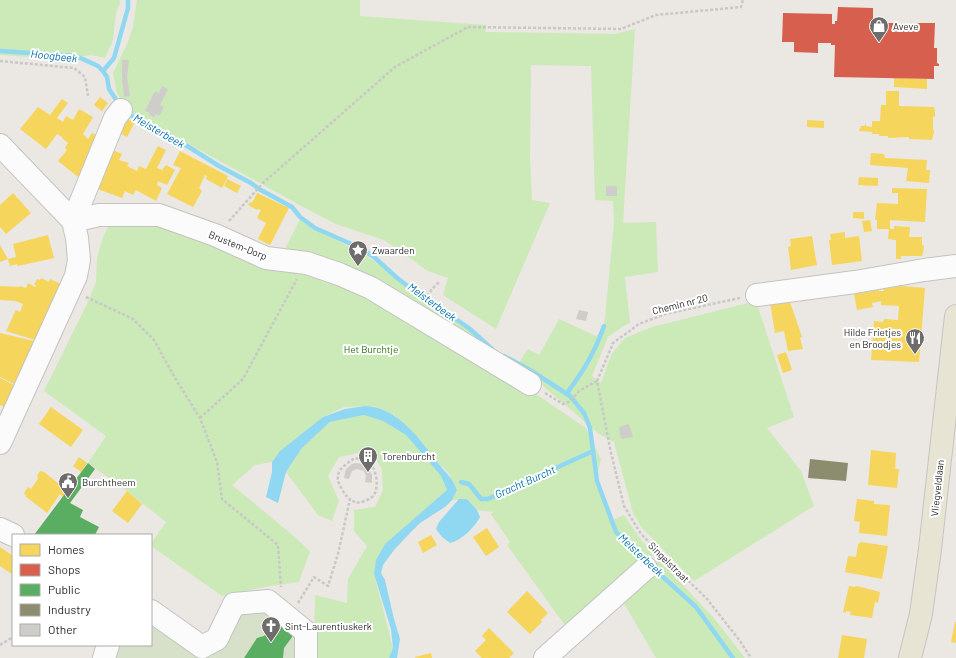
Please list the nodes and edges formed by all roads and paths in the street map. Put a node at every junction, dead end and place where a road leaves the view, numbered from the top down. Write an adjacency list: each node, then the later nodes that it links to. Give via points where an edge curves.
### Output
1 (743, 0): 7 (path, via 740,7 656,15 621,29 468,27 395,67 263,183)
2 (0, 61): 3 (path, via 74,68 85,77)
3 (88, 96)
4 (121, 110): 6 (street, via 115,118)
5 (0, 145): 6 (street)
6 (73, 221): 7 (street, Brustem-Dorp, via 99,215 158,215); 11 (street, via 79,260)
7 (215, 236): 8 (street, Brustem-Dorp, via 266,258)
8 (306, 263): 13 (street, Brustem-Dorp); 17 (path, via 243,379)
9 (956, 266): 12 (street)
10 (439, 282): 13 (path)
11 (71, 289): 17 (path, via 133,319 154,340); 18 (street)
12 (756, 295): 15 (path, Chemin nr 20, via 665,314 639,324 613,343)
13 (421, 308): 16 (street)
14 (955, 326): 33 (main road, Vliegveldlaan, via 930,549)
15 (597, 381): 16 (path, via 579,390 571,401 563,404); 32 (path, Singelstraat, via 624,506 641,534 707,599)
16 (530, 384)
17 (200, 418): 24 (path, via 217,462 222,499 278,545)
18 (0, 443)
19 (350, 499): 19 (path, via 356,503 367,500 374,495 378,479 368,462 355,458 338,473 338,483); 24 (path, via 328,586 314,578)
20 (0, 528): 21 (street)
21 (12, 534)
22 (646, 568): 31 (street, Singelstraat)
23 (152, 612): 28 (street)
24 (286, 615): 28 (street, via 268,601 234,604 217,639); 30 (street, via 306,632)
25 (12, 638): 26 (path)
26 (0, 646)
27 (108, 646): 29 (street)
28 (202, 652)
29 (104, 658)
30 (306, 658)
31 (545, 658)
32 (751, 658)
33 (910, 658)

